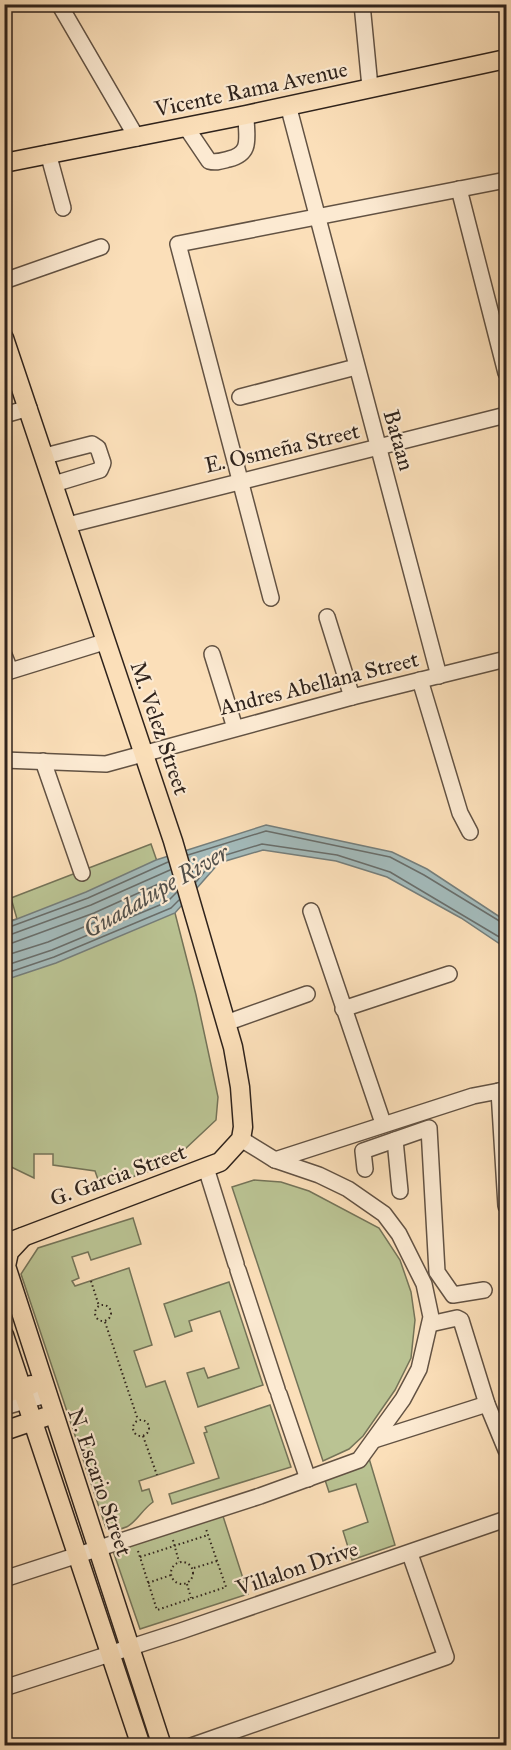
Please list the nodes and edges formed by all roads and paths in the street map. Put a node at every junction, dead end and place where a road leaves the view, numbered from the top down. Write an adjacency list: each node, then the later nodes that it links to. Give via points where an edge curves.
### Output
1 (58, 4): 8 (street)
2 (362, 4): 4 (street)
3 (507, 59): 4 (main road, Vicente Rama Avenue)
4 (370, 87): 5 (main road, Vicente Rama Avenue)
5 (288, 105): 6 (main road, Vicente Rama Avenue); 14 (street, Bataan)
6 (246, 115): 7 (main road, Vicente Rama Avenue); 7 (street, via 245,151 241,156 215,163 209,161)
7 (186, 127): 8 (main road, Vicente Rama Avenue)
8 (137, 138): 9 (main road, Vicente Rama Avenue)
9 (48, 153): 10 (main road, Vicente Rama Avenue); 13 (street)
10 (10, 162)
11 (507, 180): 12 (street)
12 (459, 189): 14 (street); 19 (street)
13 (63, 208)
14 (317, 217): 18 (street, Bataan); 26 (street, via 178,244)
15 (101, 247): 16 (street)
16 (4, 281)
17 (4, 338): 21 (main road, M. Velez Street)
18 (356, 368): 20 (street); 24 (street, Bataan)
19 (507, 373)
20 (240, 397)
21 (29, 408): 22 (street); 25 (main road, M. Velez Street)
22 (4, 415)
23 (507, 415): 24 (street, E. Osmeña Street)
24 (379, 448): 26 (street, E. Osmeña Street); 36 (street, Bataan)
25 (45, 456): 27 (main road, M. Velez Street); 27 (street, via 92,444 98,448 103,464 100,470)
26 (241, 480): 28 (street, E. Osmeña Street); 29 (street)
27 (54, 484): 28 (main road, M. Velez Street)
28 (68, 525): 31 (main road, M. Velez Street)
29 (271, 597)
30 (327, 617): 38 (street)
31 (104, 642): 35 (street); 40 (main road, M. Velez Street)
32 (212, 654): 39 (street)
33 (4, 655): 35 (street)
34 (507, 659): 36 (street, Andres Abellana Street)
35 (7, 671)
36 (439, 676): 37 (street, Andres Abellana Street)
37 (420, 680): 38 (street, Andres Abellana Street); 43 (street, via 460,813)
38 (352, 697): 39 (street, Andres Abellana Street)
39 (235, 728): 40 (street, Andres Abellana Street)
40 (144, 754): 42 (street, Andres Abellana Street, via 106,764); 49 (main road, M. Velez Street)
41 (4, 759): 42 (street, Andres Abellana Street)
42 (43, 762): 44 (street)
43 (470, 832)
44 (82, 873)
45 (311, 911): 48 (street)
46 (449, 974): 48 (street)
47 (307, 994): 49 (street)
48 (343, 1009): 51 (street)
49 (226, 1023): 52 (main road, M. Velez Street, via 240,1087)
50 (503, 1092): 51 (street, via 473,1096); 58 (street)
51 (383, 1123): 54 (street)
52 (241, 1140): 54 (street); 55 (main road, G. Garcia Street, via 230,1153)
53 (395, 1140): 56 (street, via 363,1151); 57 (street); 61 (street, via 429,1128)
54 (275, 1160): 63 (street, via 348,1189 384,1214 411,1255)
55 (206, 1168): 59 (main road, G. Garcia Street); 81 (street)
56 (365, 1169)
57 (400, 1191)
58 (507, 1206)
59 (23, 1237): 60 (main road, G. Garcia Street); 69 (main road, N. Escario Street, via 9,1252 6,1266)
60 (4, 1244)
61 (437, 1272): 63 (street); 64 (street, via 453,1295)
62 (91, 1281): 65 (path)
63 (424, 1284): 67 (street)
64 (484, 1290)
65 (99, 1306): 66 (path, via 95,1316); 66 (path, via 111,1311)
66 (105, 1322): 74 (path)
67 (430, 1324): 71 (street, via 461,1320); 78 (street, via 419,1368 404,1399)
68 (4, 1335): 70 (main road, N. Escario Street)
69 (44, 1388): 70 (main road); 73 (main road, N. Escario Street)
70 (17, 1394): 72 (street); 75 (main road, N. Escario Street)
71 (487, 1404): 78 (street); 79 (street)
72 (4, 1407)
73 (52, 1415): 75 (main road); 88 (main road, N. Escario Street)
74 (138, 1420): 77 (path, via 133,1431); 77 (path, via 149,1425)
75 (34, 1421): 76 (main road); 89 (main road, N. Escario Street)
76 (4, 1431)
77 (143, 1436): 80 (path)
78 (374, 1440): 81 (street, via 359,1460)
79 (507, 1450)
80 (157, 1475)
81 (308, 1479): 82 (street)
82 (201, 1515): 84 (street); 85 (path)
83 (504, 1523): 90 (street, Villalon Drive)
84 (168, 1526): 86 (street); 87 (path)
85 (208, 1535): 87 (path); 92 (path)
86 (133, 1537): 88 (street); 91 (path)
87 (175, 1546): 91 (path); 93 (path)
88 (98, 1548): 89 (street); 100 (main road, N. Escario Street)
89 (77, 1554): 96 (street); 101 (main road, N. Escario Street)
90 (410, 1554): 100 (street, Villalon Drive); 105 (street, via 446,1657)
91 (140, 1557): 97 (path)
92 (217, 1561): 94 (path); 99 (path, via 226,1587)
93 (179, 1562): 94 (path); 95 (path, via 173,1566)
94 (193, 1569): 98 (path, via 192,1578)
95 (171, 1575): 97 (path); 98 (path, via 176,1582)
96 (4, 1579)
97 (148, 1583): 99 (path, via 157,1610)
98 (186, 1583): 99 (path)
99 (191, 1598)
100 (130, 1648): 101 (street, Villalon Drive); 104 (main road, N. Escario Street)
101 (111, 1655): 102 (street, Villalon Drive); 103 (main road, N. Escario Street)
102 (4, 1688)
103 (141, 1746)
104 (162, 1746)
105 (191, 1746)

